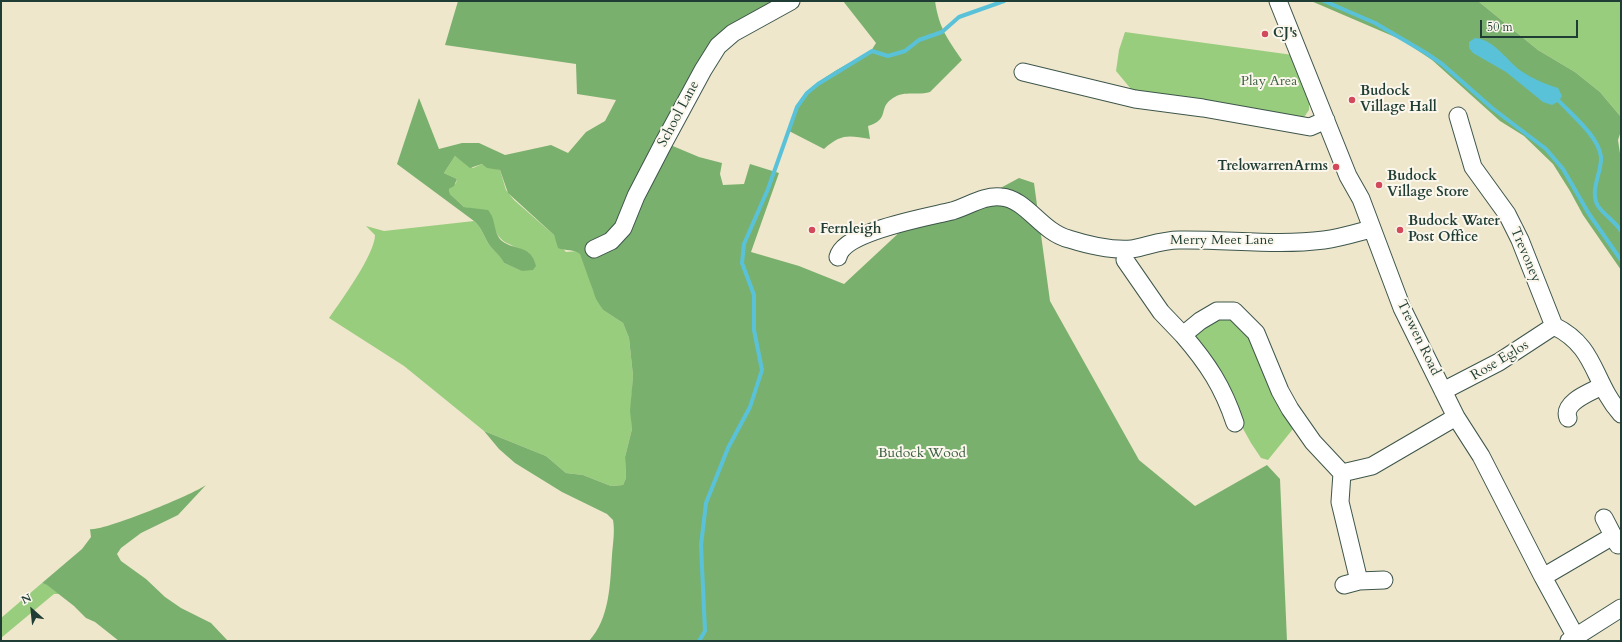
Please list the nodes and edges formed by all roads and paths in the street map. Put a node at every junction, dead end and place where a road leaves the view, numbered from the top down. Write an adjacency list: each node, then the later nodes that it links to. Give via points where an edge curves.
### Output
1 (791, 1): 7 (street, School Lane, via 733,33 718,46 636,196 623,228 611,241)
2 (1278, 1): 5 (street, Trewen Road)
3 (1023, 72): 5 (street, via 1135,99 1310,127)
4 (1458, 116): 10 (street, Trevoney, via 1473,168 1508,214)
5 (1326, 120): 6 (street, Trewen Road, via 1348,176 1361,199)
6 (1371, 229): 8 (street, Merry Meet Lane, via 1337,238 1310,241 1171,240 1133,248 1114,248 1067,239 1051,232 1017,201 995,197 865,234 844,246); 13 (street, Trewen Road, via 1400,302)
7 (594, 249)
8 (838, 257)
9 (1125, 260): 11 (street, via 1161,312)
10 (1554, 326): 12 (street, via 1580,344); 13 (street, Rose Eglos, via 1499,362)
11 (1183, 335): 17 (street, via 1201,356 1225,395); 18 (street, via 1217,311 1234,311 1256,333 1290,409 1313,442)
12 (1602, 386): 14 (street, via 1610,402); 16 (street, via 1572,403 1567,410)
13 (1443, 392): 15 (street, Trewen Road)
14 (1621, 414)
15 (1456, 417): 18 (street, via 1372,466); 20 (street, Trewen Road, via 1481,456)
16 (1568, 418)
17 (1235, 424)
18 (1342, 473): 21 (street, via 1340,502 1352,583)
19 (1604, 518): 20 (street, via 1616,541)
20 (1543, 577): 23 (street, Trewen Road)
21 (1384, 580)
22 (1621, 608): 23 (street)
23 (1574, 640)

